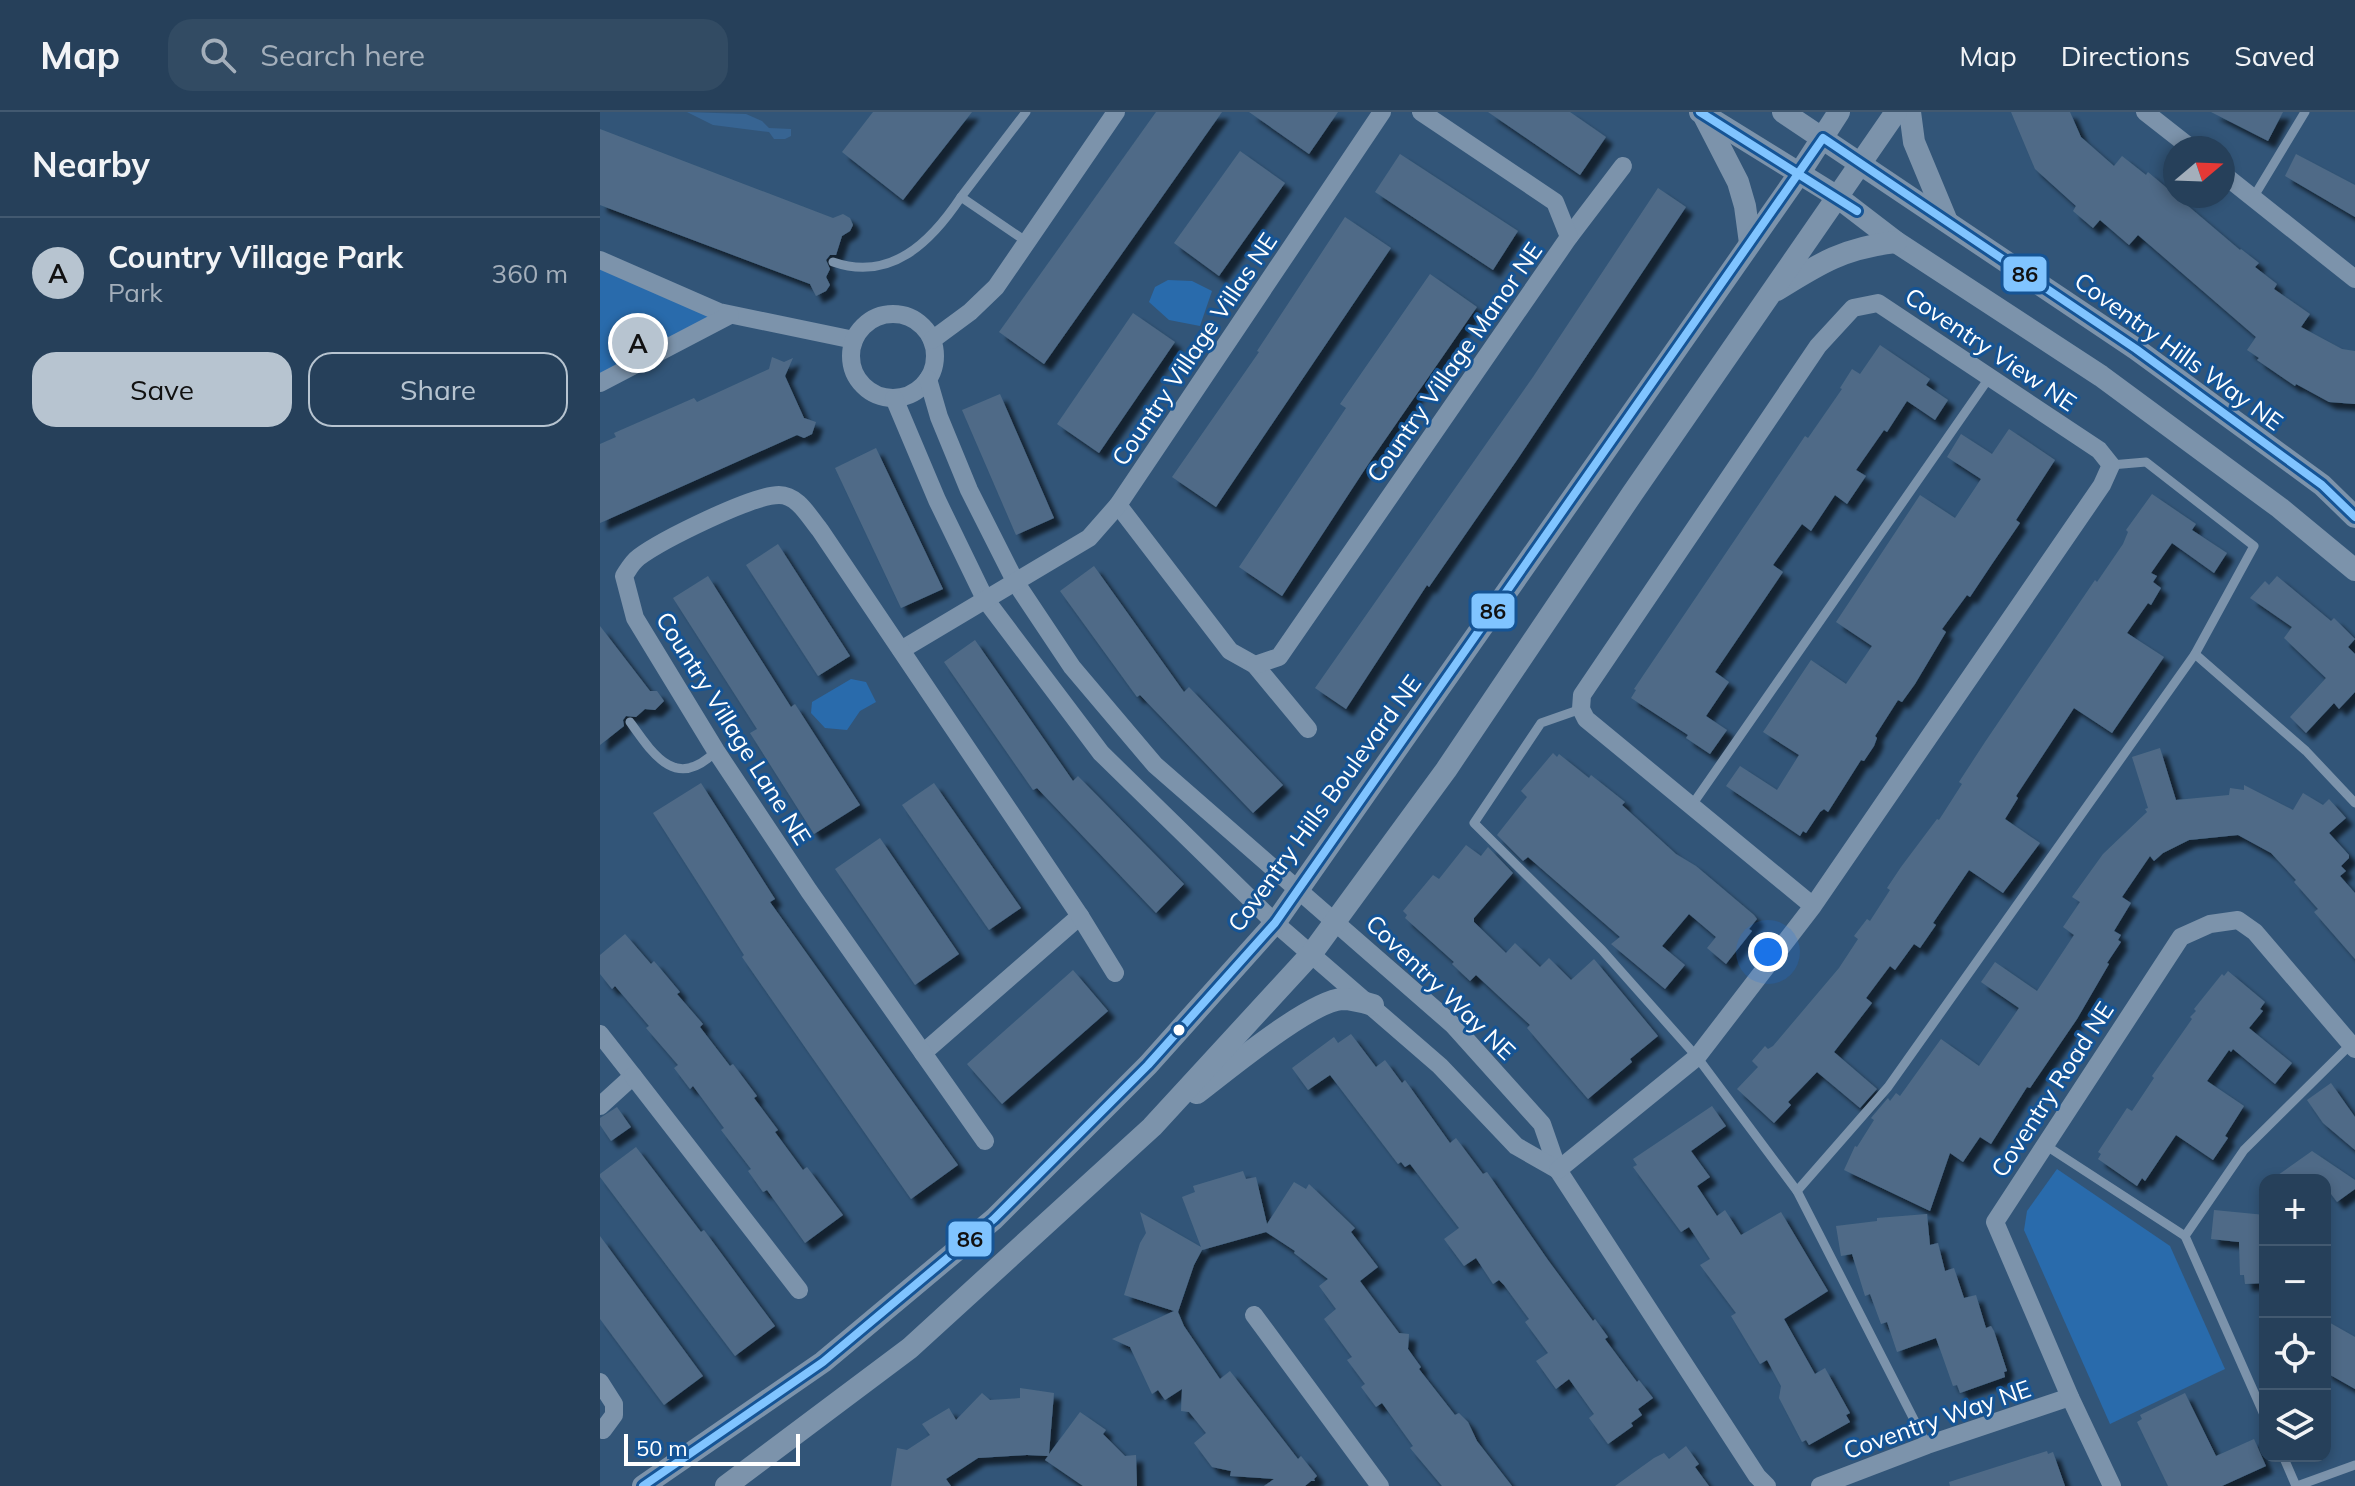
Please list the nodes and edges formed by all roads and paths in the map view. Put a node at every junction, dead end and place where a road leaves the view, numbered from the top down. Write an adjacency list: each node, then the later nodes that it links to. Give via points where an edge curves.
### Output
1 (1026, 112): 19 (lane)
2 (1116, 112): 23 (street)
3 (1382, 112): 38 (street, Country Village Villas NE)
4 (1421, 112): 22 (street, Country Village Manor NE, via 1555,202)
5 (1783, 112): 13 (street, Coventry Hills Way NE)
6 (1839, 112): 13 (street)
7 (1896, 112): 14 (street)
8 (1910, 112): 21 (street, via 1914,142)
9 (2145, 112): 12 (street)
10 (2305, 112): 20 (lane)
11 (1701, 113): 16 (street); 25 (street, via 1738,182)
12 (2176, 136)
13 (1823, 138): 14 (street, Coventry Hills Way NE); 16 (street, Coventry Hills Boulevard NE)
14 (1860, 164): 18 (street); 21 (street, Coventry Hills Way NE)
15 (1623, 166): 22 (street)
16 (1799, 174): 18 (street); 25 (street, Coventry Hills Boulevard NE)
17 (2235, 184): 20 (street)
18 (1836, 196): 24 (street); 29 (street)
19 (961, 197): 23 (lane); 27 (lane, via 942,227 905,257 852,269)
20 (2253, 198): 28 (street)
21 (1946, 220): 39 (street, Coventry Hills Way NE, via 2136,349 2322,485)
22 (1569, 237): 45 (street, Country Village Manor NE, via 1279,657)
23 (1027, 242): 32 (street, via 996,287)
24 (1896, 242): 29 (street, via 1851,249); 40 (street, via 2101,376)
25 (1750, 243): 52 (street, Coventry Hills Boulevard NE)
26 (600, 260): 30 (street)
27 (833, 262)
28 (2355, 279)
29 (1768, 296): 55 (street, via 1446,770)
30 (730, 315): 31 (street); 35 (street)
31 (854, 340): 32 (street, via 872,319 900,314 925,328); 36 (street, via 851,354 859,380 880,396)
32 (932, 340): 34 (street, via 934,367)
33 (1989, 378): 37 (street, Coventry View NE, via 2099,450); 46 (street, Coventry View NE, via 1878,303 1853,308 1818,346 1582,695); 51 (lane)
34 (928, 379): 36 (street, via 919,389); 41 (street, Coventry Way NE, via 969,490)
35 (600, 383)
36 (894, 398): 42 (street, Coventry Way NE)
37 (2111, 465): 44 (lane, via 2146,462 2254,546); 53 (street)
38 (1118, 505): 41 (street, Country Village Villas NE, via 1089,538); 45 (street, via 1230,651)
39 (2355, 517)
40 (2355, 570)
41 (1016, 583): 42 (street, Country Village Villas NE); 52 (street, Coventry Way NE, via 1072,667 1155,765)
42 (985, 599): 43 (street); 56 (street, Coventry Way NE, via 1101,753)
43 (901, 650): 49 (street, Country Village Lane NE, via 794,499 780,495 754,501 671,538 635,559 624,576 635,618); 54 (street, Country Village Lane NE)
44 (2195, 654): 50 (lane, via 2306,751); 70 (lane, via 1888,1087)
45 (1255, 665): 48 (street)
46 (1581, 709): 51 (street, via 1586,719); 63 (lane, via 1541,723 1474,823 1602,950)
47 (630, 722): 49 (lane, via 650,750 683,771)
48 (1308, 729)
49 (716, 751): 62 (street, Country Village Lane NE)
50 (2355, 803)
51 (1692, 805): 53 (street)
52 (1300, 889): 55 (street, Coventry Way NE); 56 (street, Coventry Hills Boulevard NE)
53 (1813, 906): 63 (street)
54 (1080, 916): 58 (street, Country Village Lane NE); 62 (street)
55 (1336, 920): 57 (street); 69 (street, Coventry Way NE, via 1453,1025 1542,1124)
56 (1275, 923): 57 (street, Coventry Way NE); 81 (street, Coventry Hills Boulevard NE, via 1148,1065 994,1219 823,1362)
57 (1312, 953): 59 (street, Coventry Way NE); 66 (street)
58 (1115, 973)
59 (1373, 1005): 66 (street, via 1340,999 1317,1009); 69 (street, Coventry Way NE, via 1516,1146)
60 (600, 1034): 64 (street)
61 (2353, 1046): 68 (street, Coventry Road NE, via 2255,932 2238,920 2210,924 2181,937); 71 (lane, via 2244,1150)
62 (923, 1053): 67 (street, Country Village Lane NE)
63 (1697, 1057): 69 (street); 70 (lane)
64 (633, 1076): 65 (street); 72 (street)
65 (600, 1106)
66 (1152, 1127): 82 (street, via 910,1348)
67 (985, 1141)
68 (2045, 1145): 71 (lane); 75 (street, Coventry Road NE, via 1995,1222)
69 (1558, 1170): 84 (street, Coventry Way NE)
70 (1797, 1191): 78 (lane)
71 (2185, 1236): 76 (lane)
72 (799, 1290)
73 (1254, 1315): 83 (street)
74 (600, 1382): 77 (street, via 614,1404 614,1415)
75 (2070, 1397): 78 (street, Coventry Way NE); 86 (street, Coventry Road NE)
76 (2259, 1403)
77 (603, 1430)
78 (1927, 1445): 85 (street, Coventry Way NE)
79 (2286, 1462): 87 (lane)
80 (2355, 1465): 87 (lane)
81 (643, 1486)
82 (726, 1486)
83 (1380, 1486)
84 (1767, 1486)
85 (1820, 1486)
86 (2112, 1486)
87 (2297, 1486)

